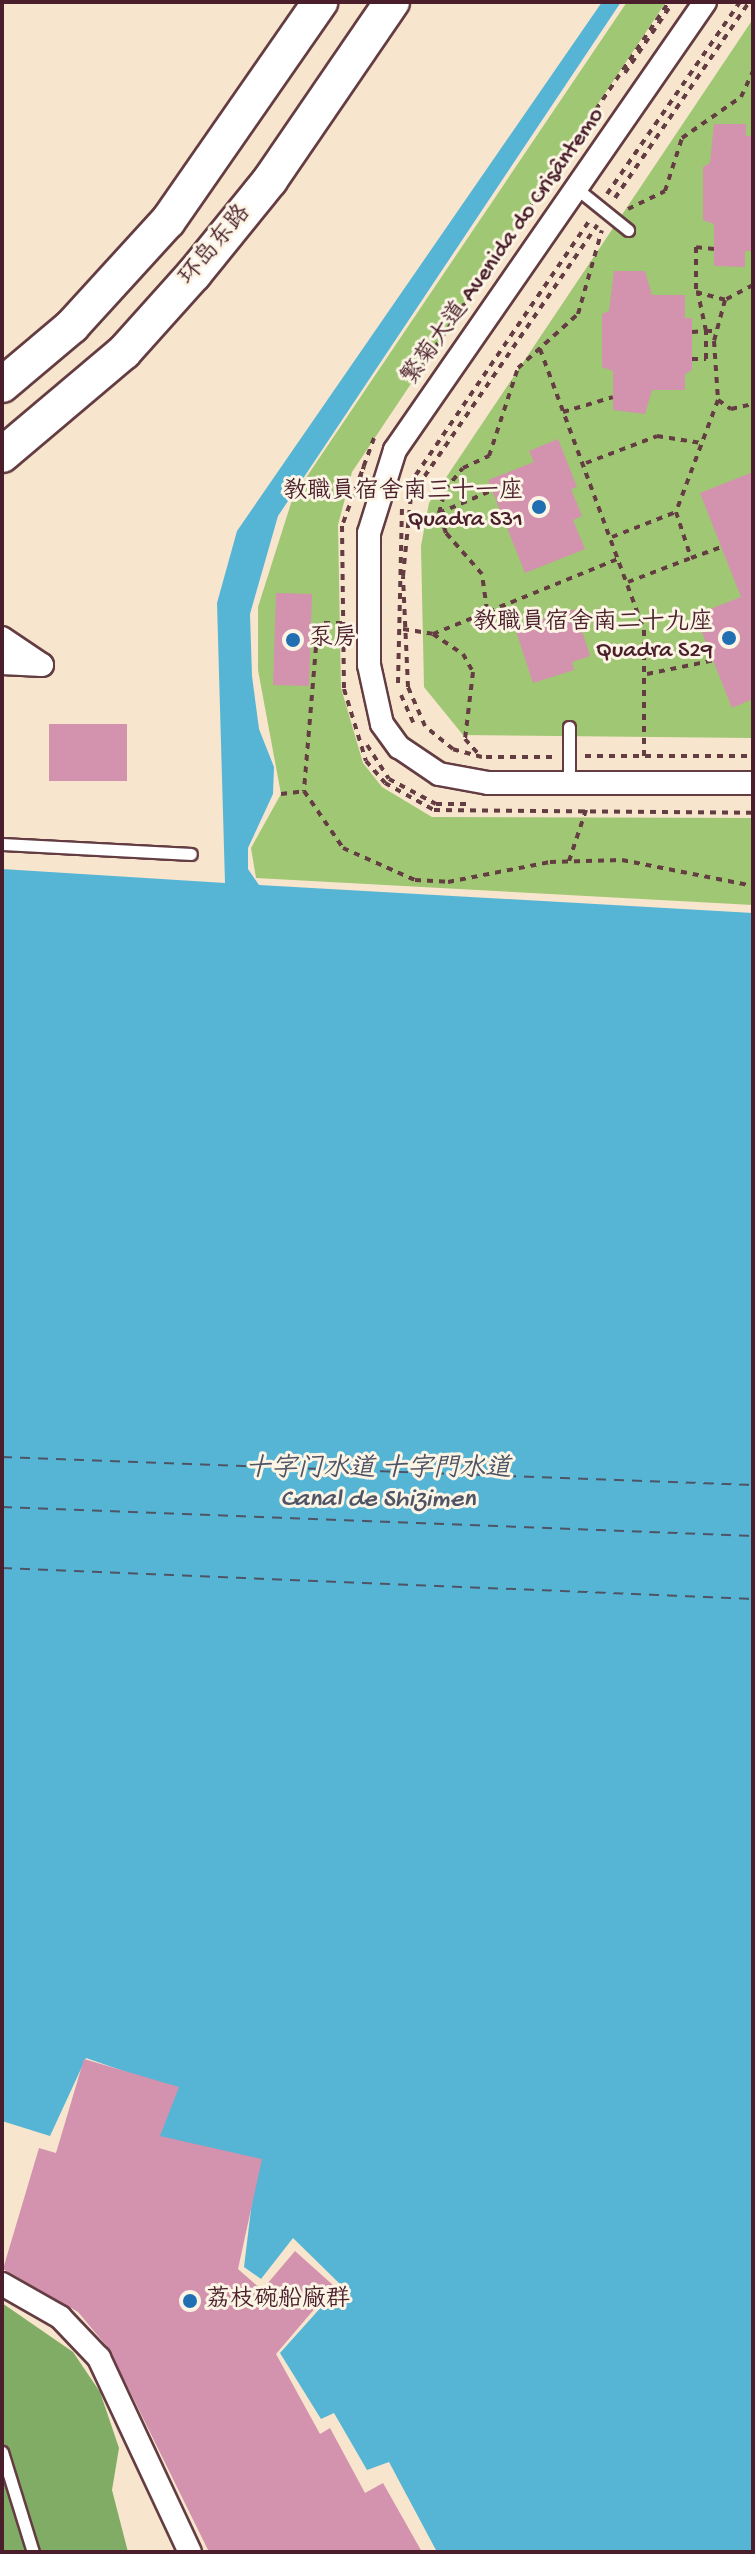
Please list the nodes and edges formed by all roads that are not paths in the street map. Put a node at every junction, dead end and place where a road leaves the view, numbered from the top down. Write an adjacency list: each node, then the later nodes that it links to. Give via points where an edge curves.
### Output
1 (320, 2): 6 (main road, via 168,221 72,326)
2 (392, 2): 7 (main road, 环岛东路, via 270,180 194,274 124,352)
3 (705, 2): 4 (street, 繁菊大道 Avenida do Crisântemo)
4 (576, 188): 5 (lane); 11 (street, 繁菊大道 Avenida do Crisântemo, via 403,437 382,478 352,623 382,724 417,762 462,781)
5 (628, 230)
6 (2, 385)
7 (2, 455)
8 (2, 638): 9 (street, via 42,665)
9 (2, 663)
10 (569, 727): 11 (lane)
11 (576, 779): 12 (street, 繁菊大道 Avenida do Crisântemo)
12 (753, 783)
13 (2, 844): 14 (lane)
14 (191, 854)
15 (2, 2284): 18 (street, via 60,2317 99,2358)
16 (2, 2452): 17 (lane)
17 (33, 2552)
18 (190, 2552)

